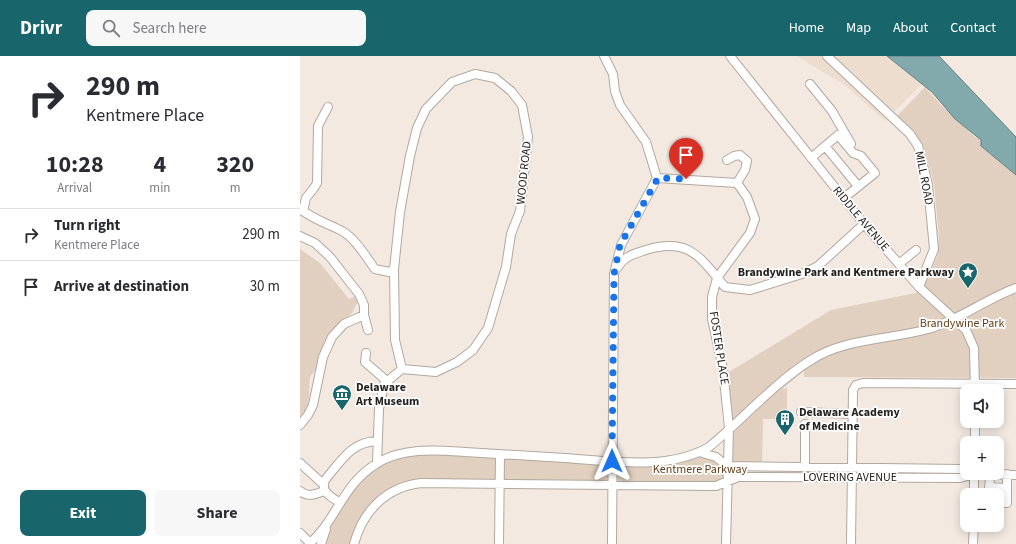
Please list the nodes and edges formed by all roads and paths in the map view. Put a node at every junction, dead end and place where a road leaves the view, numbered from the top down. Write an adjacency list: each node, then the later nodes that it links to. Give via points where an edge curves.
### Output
1 (604, 56): 10 (street, via 613,74 620,105 646,142)
2 (730, 56): 8 (street, RIDDLE AVENUE)
3 (829, 56): 22 (street, MILL ROAD, via 910,134 918,146 928,186 934,249)
4 (810, 84): 7 (street, via 832,111 850,142)
5 (328, 107): 14 (street, via 318,126 317,182)
6 (825, 146): 7 (street, via 838,135); 8 (street); 12 (street)
7 (853, 153): 12 (street, via 861,156 875,173)
8 (811, 158): 13 (street, RIDDLE AVENUE)
9 (727, 160): 11 (street, via 740,155 747,161)
10 (658, 178): 11 (street); 20 (street, via 620,245)
11 (737, 183): 21 (street, FOSTER PLACE, via 752,208 755,219 750,233)
12 (858, 186): 13 (street)
13 (844, 198): 15 (street, RIDDLE AVENUE)
14 (301, 210): 19 (street, via 343,232 375,269 389,272)
15 (864, 224): 18 (street, RIDDLE AVENUE); 21 (street, via 818,266 787,280 750,290 725,287)
16 (300, 236): 24 (street, via 315,243 340,268 359,294 364,306)
17 (916, 250): 18 (street)
18 (899, 264): 22 (street, RIDDLE AVENUE)
19 (394, 269): 28 (street, WOOD ROAD, via 395,340); 28 (street, WOOD ROAD, via 400,212 410,156 417,128 426,109 452,82 475,74 495,78 511,91 522,105 528,137 520,211 511,234 506,267 488,328 473,350 457,362 436,372)
20 (614, 274): 21 (street, via 622,259 660,246 672,245 696,253); 42 (street)
21 (717, 278): 38 (street, FOSTER PLACE, via 712,297 712,318 723,369)
22 (918, 287): 25 (street, RIDDLE AVENUE)
23 (1016, 288): 25 (street)
24 (364, 315): 26 (street); 37 (street, via 344,324 332,337 323,357 313,405)
25 (954, 318): 30 (street, RIDDLE AVENUE, via 972,340 976,356); 38 (street, via 928,329 828,350 810,360)
26 (368, 330)
27 (366, 353): 29 (street, via 365,362)
28 (402, 369): 29 (street)
29 (388, 382): 39 (street, via 384,384 379,409)
30 (975, 384)
31 (1016, 384): 32 (street)
32 (1004, 385)
33 (960, 386): 35 (street, via 863,383 856,385 853,390)
34 (801, 412): 35 (street)
35 (853, 414): 47 (street)
36 (805, 424): 46 (street)
37 (300, 425)
38 (729, 428): 40 (street, via 714,443); 45 (street, FOSTER PLACE)
39 (377, 441): 44 (street); 56 (street, via 352,448)
40 (699, 452): 42 (street, via 665,460); 45 (street, via 716,457)
41 (500, 454): 42 (street); 44 (street, via 413,452); 54 (street)
42 (612, 461): 55 (street)
43 (300, 463): 56 (street)
44 (377, 463): 59 (street, via 354,483)
45 (727, 466): 46 (street, LOVERING AVENUE); 53 (street, FOSTER PLACE)
46 (806, 466): 47 (street, LOVERING AVENUE)
47 (852, 467): 48 (street, LOVERING AVENUE); 51 (street)
48 (960, 469)
49 (1007, 474): 50 (street, LOVERING AVENUE); 58 (street)
50 (1016, 474)
51 (852, 476): 52 (street, LOVERING AVENUE); 53 (street, LOVERING AVENUE, via 738,477); 69 (street)
52 (960, 478)
53 (726, 482): 55 (street, via 716,486); 68 (street, FOSTER PLACE)
54 (500, 484): 55 (street); 65 (street, via 421,483 394,490 378,501 363,521); 66 (street)
55 (612, 485): 67 (street)
56 (323, 488): 57 (street, via 310,495); 59 (street)
57 (300, 491)
58 (1004, 496)
59 (339, 502): 60 (street)
60 (328, 523): 63 (street); 64 (street)
61 (974, 532): 70 (street)
62 (300, 533): 63 (street)
63 (310, 544)
64 (321, 544)
65 (354, 544)
66 (499, 544)
67 (612, 544)
68 (726, 544)
69 (851, 544)
70 (973, 544)

